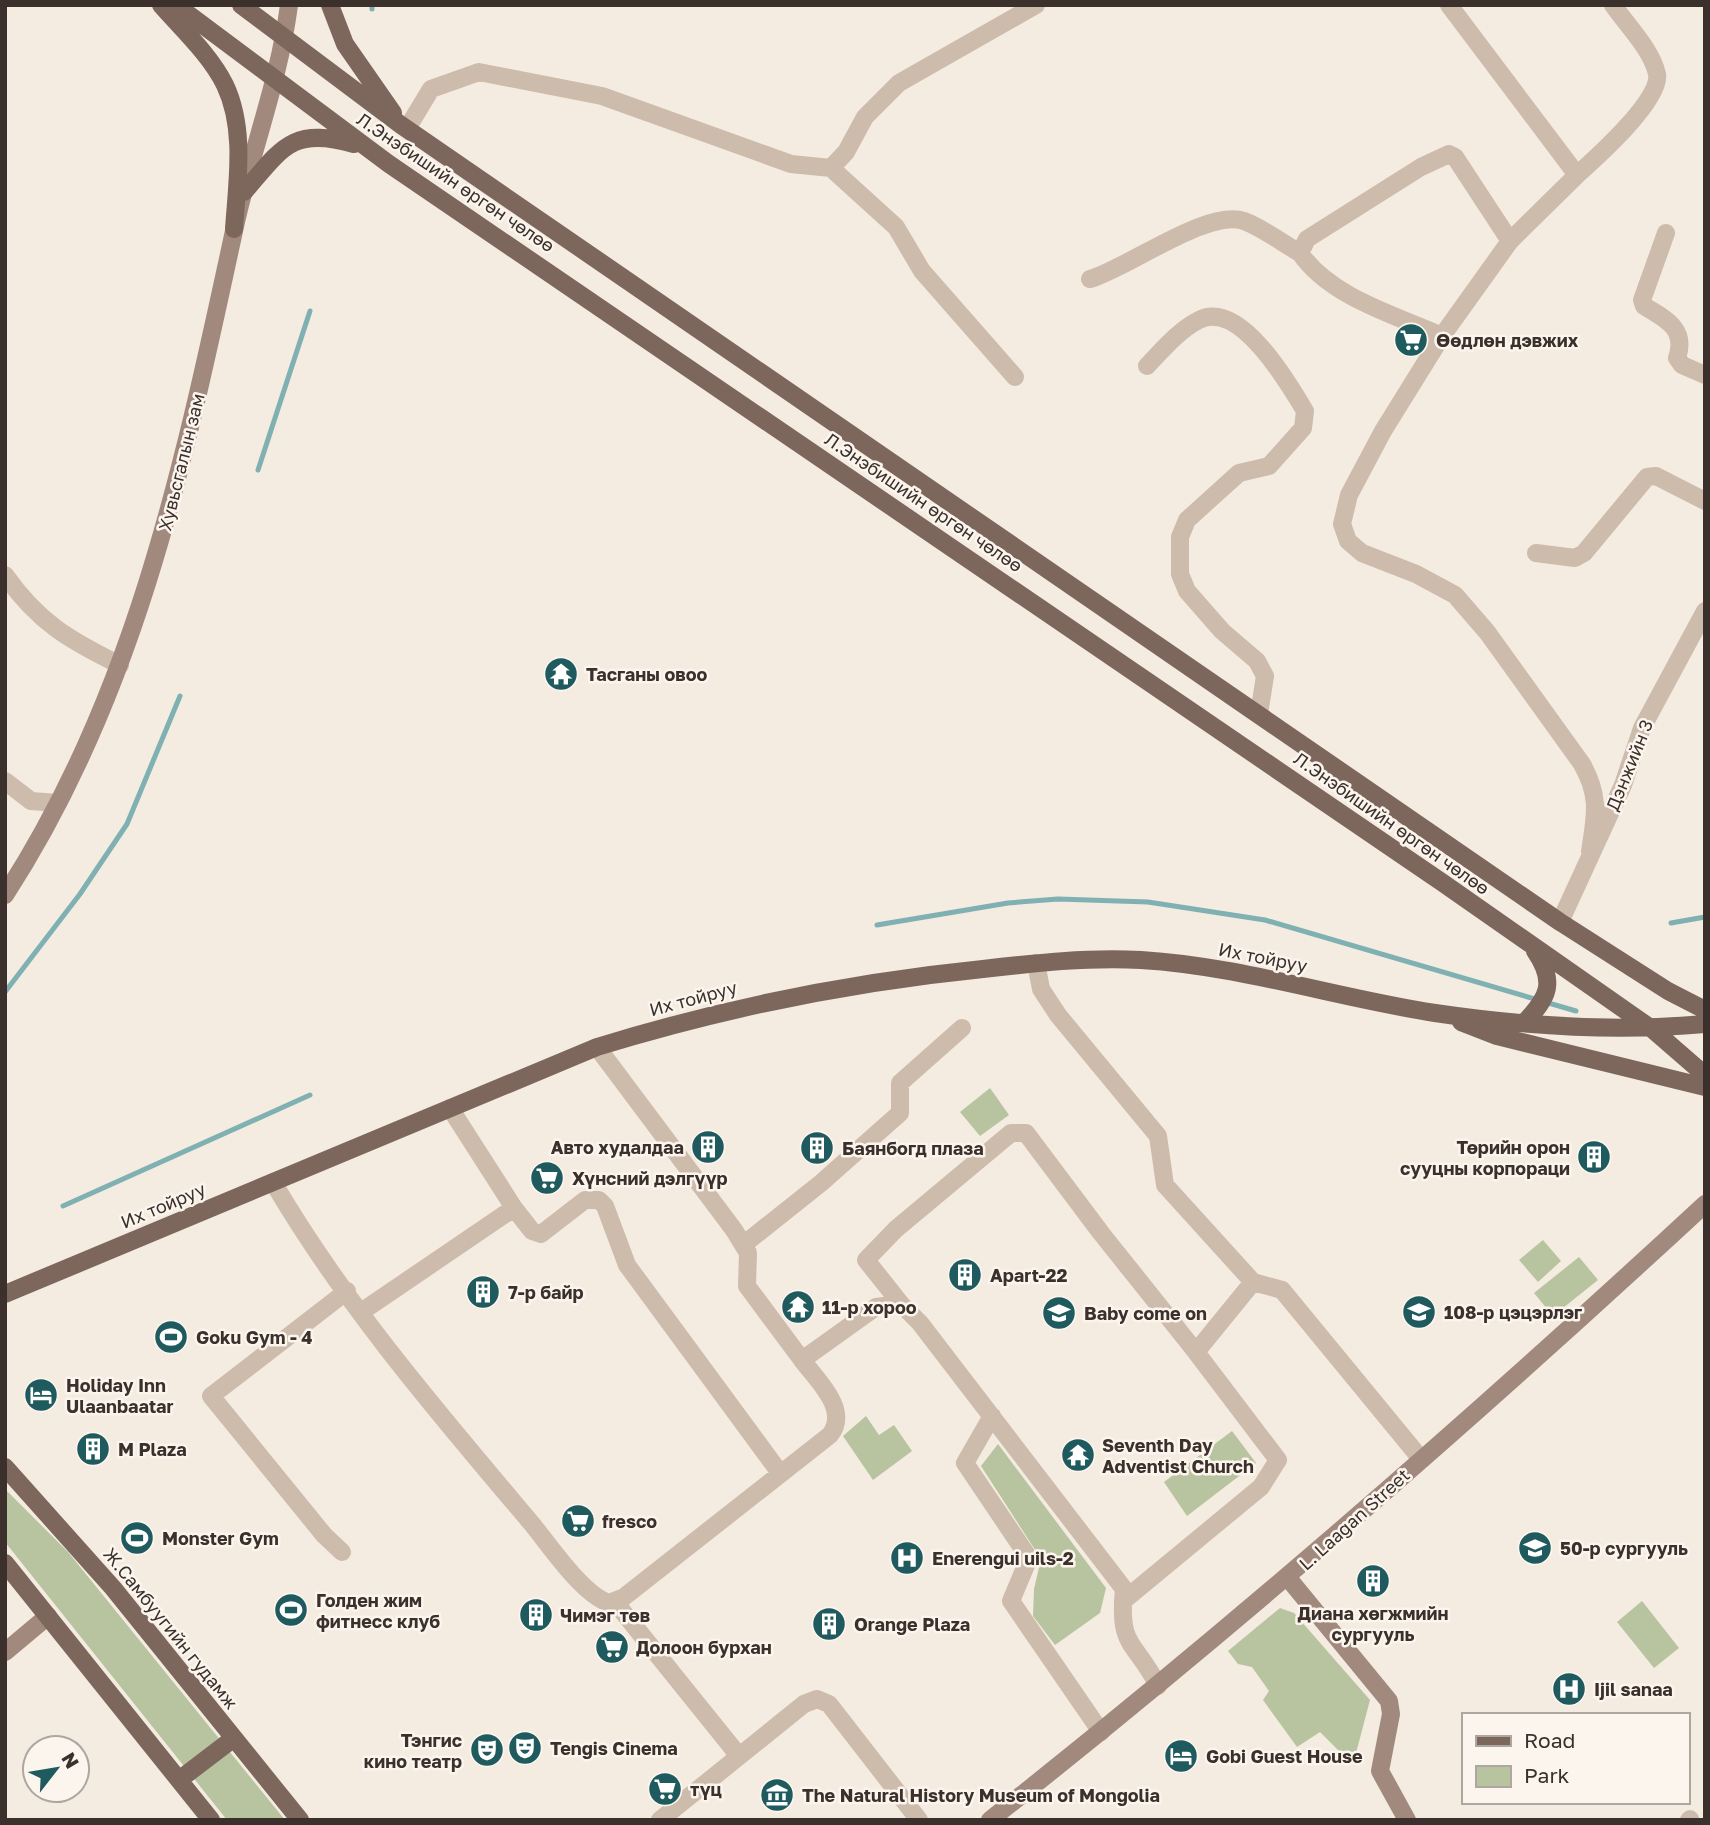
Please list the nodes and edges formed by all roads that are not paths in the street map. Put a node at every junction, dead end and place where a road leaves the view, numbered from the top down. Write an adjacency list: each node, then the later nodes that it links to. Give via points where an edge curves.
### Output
1 (162, 5): 16 (main road, via 225,83 236,113)
2 (176, 5): 10 (main road, Л.Энэбишийн өргөн чөлөө)
3 (241, 5): 9 (main road, Л.Энэбишийн өргөн чөлөө)
4 (289, 5): 9 (main road, Хувьсгалын зам)
5 (330, 5): 11 (main road, via 345,44)
6 (1036, 5): 13 (street, via 899,83 865,117 846,152)
7 (1449, 5): 14 (street)
8 (1613, 5): 14 (street, via 1652,62 1657,89 1607,148)
9 (285, 39): 10 (main road, Хувьсгалын зам); 11 (main road, Л.Энэбишийн өргөн чөлөө)
10 (275, 81): 12 (main road, Л.Энэбишийн өргөн чөлөө); 15 (main road, Хувьсгалын зам)
11 (404, 126): 13 (street, via 431,89 479,72 602,96 791,164); 30 (main road, Л.Энэбишийн өргөн чөлөө)
12 (368, 149): 15 (main road, via 326,136 304,137 287,146); 36 (main road, Л.Энэбишийн өргөн чөлөө)
13 (831, 168): 24 (street, via 896,227 922,271)
14 (1577, 174): 18 (street)
15 (244, 192): 16 (main road, Хувьсгалын зам)
16 (234, 229): 29 (main road, Хувьсгалын зам, via 182,469)
17 (1666, 233): 23 (street, via 1642,300 1644,306 1669,319 1678,333 1682,344 1677,358 1682,365)
18 (1510, 241): 19 (street, via 1449,154 1319,231 1307,239); 21 (street)
19 (1300, 253): 20 (street, via 1243,220 1220,220); 21 (street, via 1310,268 1359,301)
20 (1090, 279)
21 (1442, 336): 33 (street, via 1383,431 1349,495 1342,524 1348,541 1362,552 1455,595 1487,632 1595,787)
22 (1147, 366): 30 (street, via 1201,318 1238,325 1269,354 1306,411 1303,428 1269,466 1239,473 1187,520 1180,537 1180,574 1187,591 1222,631 1257,661 1265,676)
23 (1705, 374)
24 (1014, 377)
25 (1705, 501): 26 (street, via 1656,476 1647,477 1584,553 1575,558)
26 (1536, 552)
27 (5, 575): 29 (street, via 46,624)
28 (1705, 611): 33 (street, Дэнжийн 3, via 1642,729 1623,785)
29 (120, 665): 32 (main road, Хувьсгалын зам, via 97,727)
30 (1259, 714): 35 (main road, Л.Энэбишийн өргөн чөлөө)
31 (5, 781): 32 (street, via 31,801)
32 (58, 803): 34 (main road, Хувьсгалын зам)
33 (1590, 852): 35 (street, Дэнжийн 3)
34 (8, 887)
35 (1560, 922): 38 (main road, Л.Энэбишийн өргөн чөлөө)
36 (1534, 948): 40 (main road, via 1545,965 1548,988 1545,999); 43 (main road, Л.Энэбишийн өргөн чөлөө)
37 (1036, 963): 39 (main road, Их тойруу, via 1139,960 1191,965); 44 (main road, Их тойруу, via 917,976 771,1000); 52 (street, via 1041,989 1052,1006 1158,1136 1165,1185)
38 (1705, 1010)
39 (1435, 1013): 40 (main road, Их тойруу); 46 (main road, Их тойруу, via 1497,1036)
40 (1524, 1023): 43 (main road, Их тойруу)
41 (1705, 1024): 43 (main road, Их тойруу)
42 (961, 1028): 51 (street, via 900,1083 900,1113)
43 (1652, 1029): 45 (main road)
44 (597, 1046): 47 (main road, Их тойруу); 51 (street)
45 (1705, 1075)
46 (1705, 1087)
47 (450, 1108): 48 (main road, Их тойруу); 50 (street)
48 (274, 1182): 53 (street); 54 (main road, Их тойруу)
49 (1705, 1204): 60 (main road, L. Laagan Street)
50 (514, 1208): 56 (street); 62 (street, via 532,1231 541,1234 585,1200 599,1200 627,1265)
51 (743, 1245): 58 (street, via 748,1253 747,1286)
52 (1252, 1282): 57 (street); 60 (street, via 1282,1290)
53 (346, 1291): 56 (street); 63 (street, via 211,1395)
54 (5, 1294)
55 (901, 1304): 57 (street, via 866,1260 1010,1133 1020,1131); 58 (street, via 876,1307); 59 (street)
56 (360, 1312): 67 (street, via 581,1581 601,1601)
57 (1196, 1352): 66 (street, via 1278,1460 1261,1487)
58 (802, 1360): 62 (street, via 835,1407 838,1422 830,1435)
59 (992, 1416): 66 (street, via 1125,1589); 71 (street, via 965,1463 1029,1558 1011,1601)
60 (1420, 1459): 65 (main road, L. Laagan Street)
61 (5, 1468): 72 (main road, Ж.Самбуугийн гудамж, via 105,1579)
62 (779, 1473): 67 (street)
63 (342, 1552)
64 (5, 1563): 68 (main road)
65 (1288, 1578): 70 (main road, L. Laagan Street); 80 (main road, via 1389,1701 1391,1714 1380,1770)
66 (1123, 1601): 70 (street, via 1129,1645)
67 (615, 1602): 73 (street)
68 (48, 1616): 69 (main road); 74 (main road)
69 (5, 1652)
70 (1158, 1686): 71 (main road, L. Laagan Street)
71 (1101, 1732): 79 (main road, L. Laagan Street)
72 (234, 1738): 74 (main road); 76 (main road, Ж.Самбуугийн гудамж)
73 (739, 1756): 77 (street); 78 (street, via 804,1704 823,1701)
74 (179, 1780): 75 (main road)
75 (211, 1820)
76 (300, 1820)
77 (660, 1820)
78 (919, 1820)
79 (990, 1820)
80 (1407, 1820)

